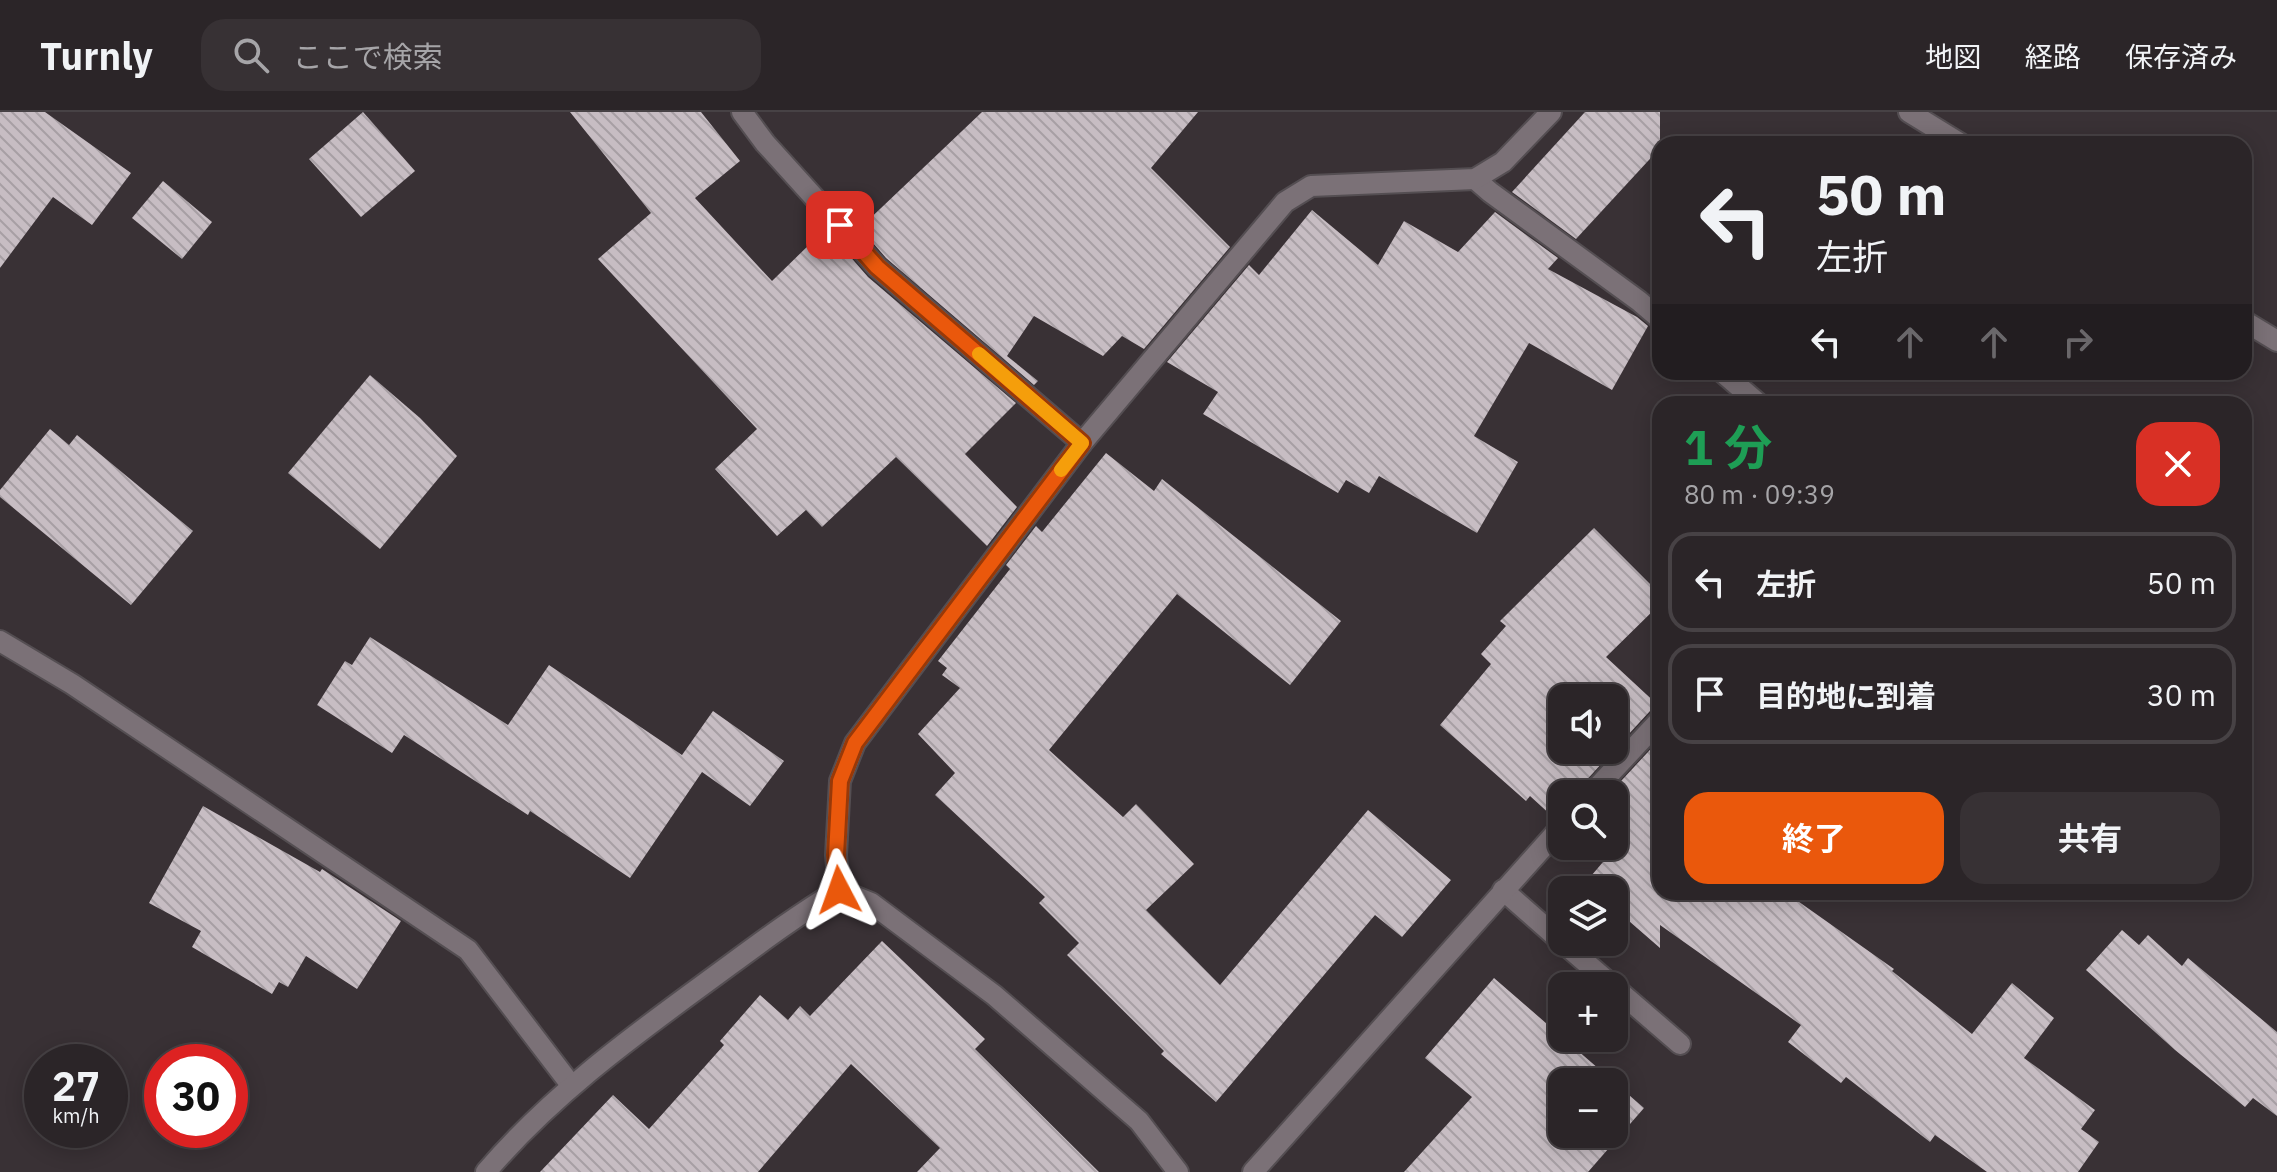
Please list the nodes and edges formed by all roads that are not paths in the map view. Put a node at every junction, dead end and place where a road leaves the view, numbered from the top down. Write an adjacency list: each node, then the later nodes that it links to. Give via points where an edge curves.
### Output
1 (742, 112): 11 (street, via 877,267)
2 (1551, 112): 5 (street, via 1503,162)
3 (1909, 112): 4 (street)
4 (1948, 136)
5 (1475, 179): 6 (street); 11 (street, via 1311,186 1285,202)
6 (1652, 313)
7 (2252, 326): 8 (street)
8 (2277, 341)
9 (1731, 380): 10 (street)
10 (1750, 396)
11 (1082, 443): 16 (street, via 855,743 840,781)
12 (0, 641): 23 (street, via 468,950)
13 (1652, 729): 14 (street)
14 (1604, 780)
15 (1548, 841): 17 (street)
16 (839, 890): 23 (street); 25 (street, via 871,903 994,995 1139,1121)
17 (1503, 890): 18 (street); 26 (street)
18 (1548, 930)
19 (1579, 956): 20 (street)
20 (1597, 972)
21 (1628, 998): 22 (street)
22 (1680, 1044)
23 (571, 1085): 24 (street)
24 (486, 1172)
25 (1178, 1172)
26 (1253, 1172)

